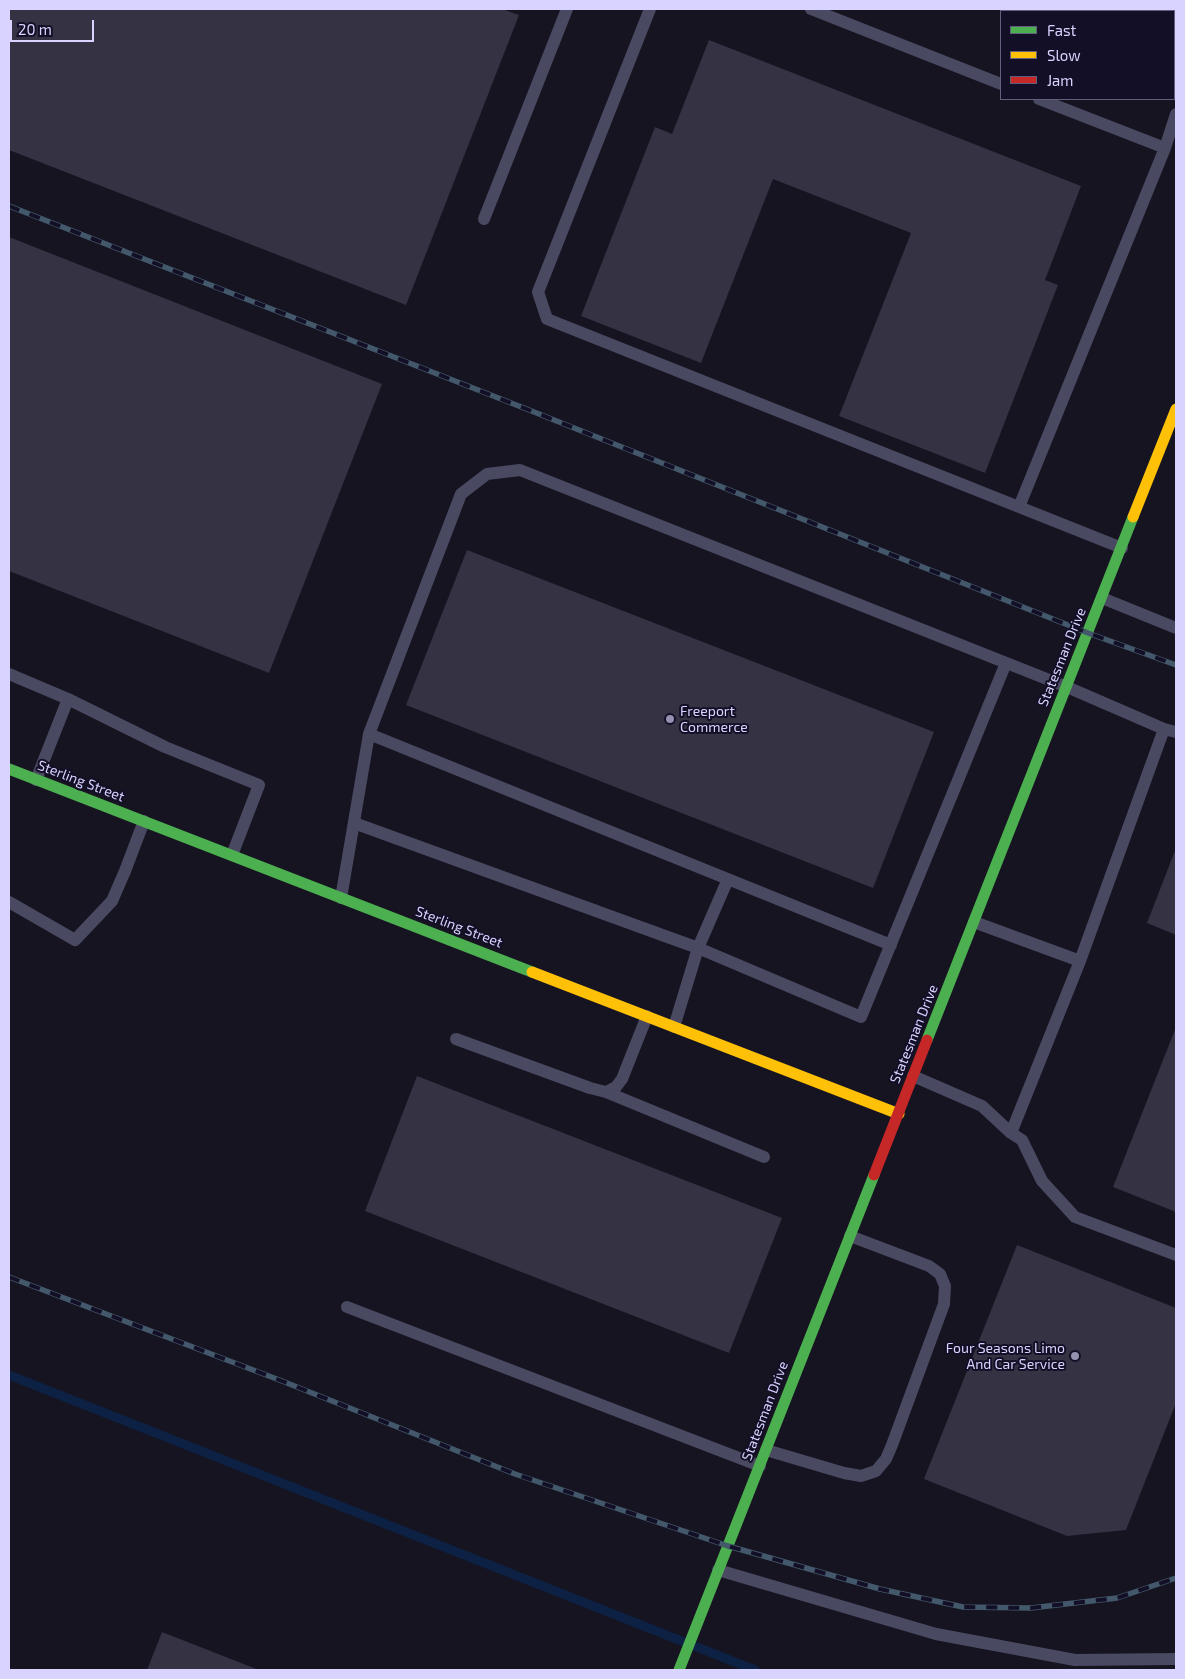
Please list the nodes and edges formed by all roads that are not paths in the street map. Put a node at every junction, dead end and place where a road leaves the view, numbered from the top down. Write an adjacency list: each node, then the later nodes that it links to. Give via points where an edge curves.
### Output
1 (567, 9): 8 (lane)
2 (650, 9): 10 (lane, via 538,292 547,318)
3 (811, 9): 4 (lane)
4 (1000, 84)
5 (1042, 100): 7 (lane)
6 (1176, 114): 7 (lane)
7 (1164, 148): 10 (lane)
8 (484, 219)
9 (1176, 409): 11 (street, Statesman Drive)
10 (1019, 508): 11 (lane)
11 (1122, 548): 12 (street, Statesman Drive)
12 (1102, 598): 13 (lane); 16 (street, Statesman Drive)
13 (1176, 628)
14 (1006, 663): 16 (lane); 19 (lane, via 520,470 487,474 461,494); 29 (lane)
15 (9, 674): 17 (lane)
16 (1067, 687): 18 (lane); 28 (street, Statesman Drive)
17 (68, 699): 21 (lane); 24 (lane, via 165,748 259,785)
18 (1170, 731): 31 (lane)
19 (369, 734): 23 (lane); 25 (lane)
20 (9, 769): 21 (street, Sterling Street)
21 (36, 780): 22 (street, Sterling Street)
22 (144, 821): 24 (street, Sterling Street); 27 (lane, via 112,902 74,940)
23 (354, 823): 26 (lane); 30 (lane)
24 (232, 855): 26 (street, Sterling Street)
25 (728, 879): 29 (lane); 30 (lane)
26 (341, 898): 32 (street, Sterling Street)
27 (9, 902)
28 (974, 922): 31 (lane); 35 (street, Statesman Drive)
29 (891, 945): 30 (lane, via 861,1017)
30 (698, 948): 33 (lane)
31 (1080, 960): 38 (lane)
32 (647, 1016): 33 (street, Sterling Street); 36 (lane, via 622,1079)
33 (674, 1027): 37 (street, Sterling Street)
34 (456, 1039): 36 (lane)
35 (913, 1076): 37 (street, Statesman Drive); 38 (lane, via 982,1106)
36 (606, 1092): 39 (lane)
37 (899, 1114): 40 (street, Statesman Drive)
38 (1011, 1133): 41 (lane, via 1022,1140 1042,1181 1075,1217)
39 (764, 1157)
40 (850, 1236): 43 (street, Statesman Drive); 43 (lane, via 929,1266 940,1274 945,1286 944,1304 892,1446 876,1470 861,1476)
41 (1176, 1255)
42 (347, 1307): 44 (lane)
43 (766, 1450): 44 (street, Statesman Drive)
44 (760, 1466): 45 (street, Statesman Drive)
45 (718, 1570): 46 (lane, via 936,1634 1075,1660); 47 (street, Statesman Drive)
46 (1176, 1659)
47 (679, 1670)

